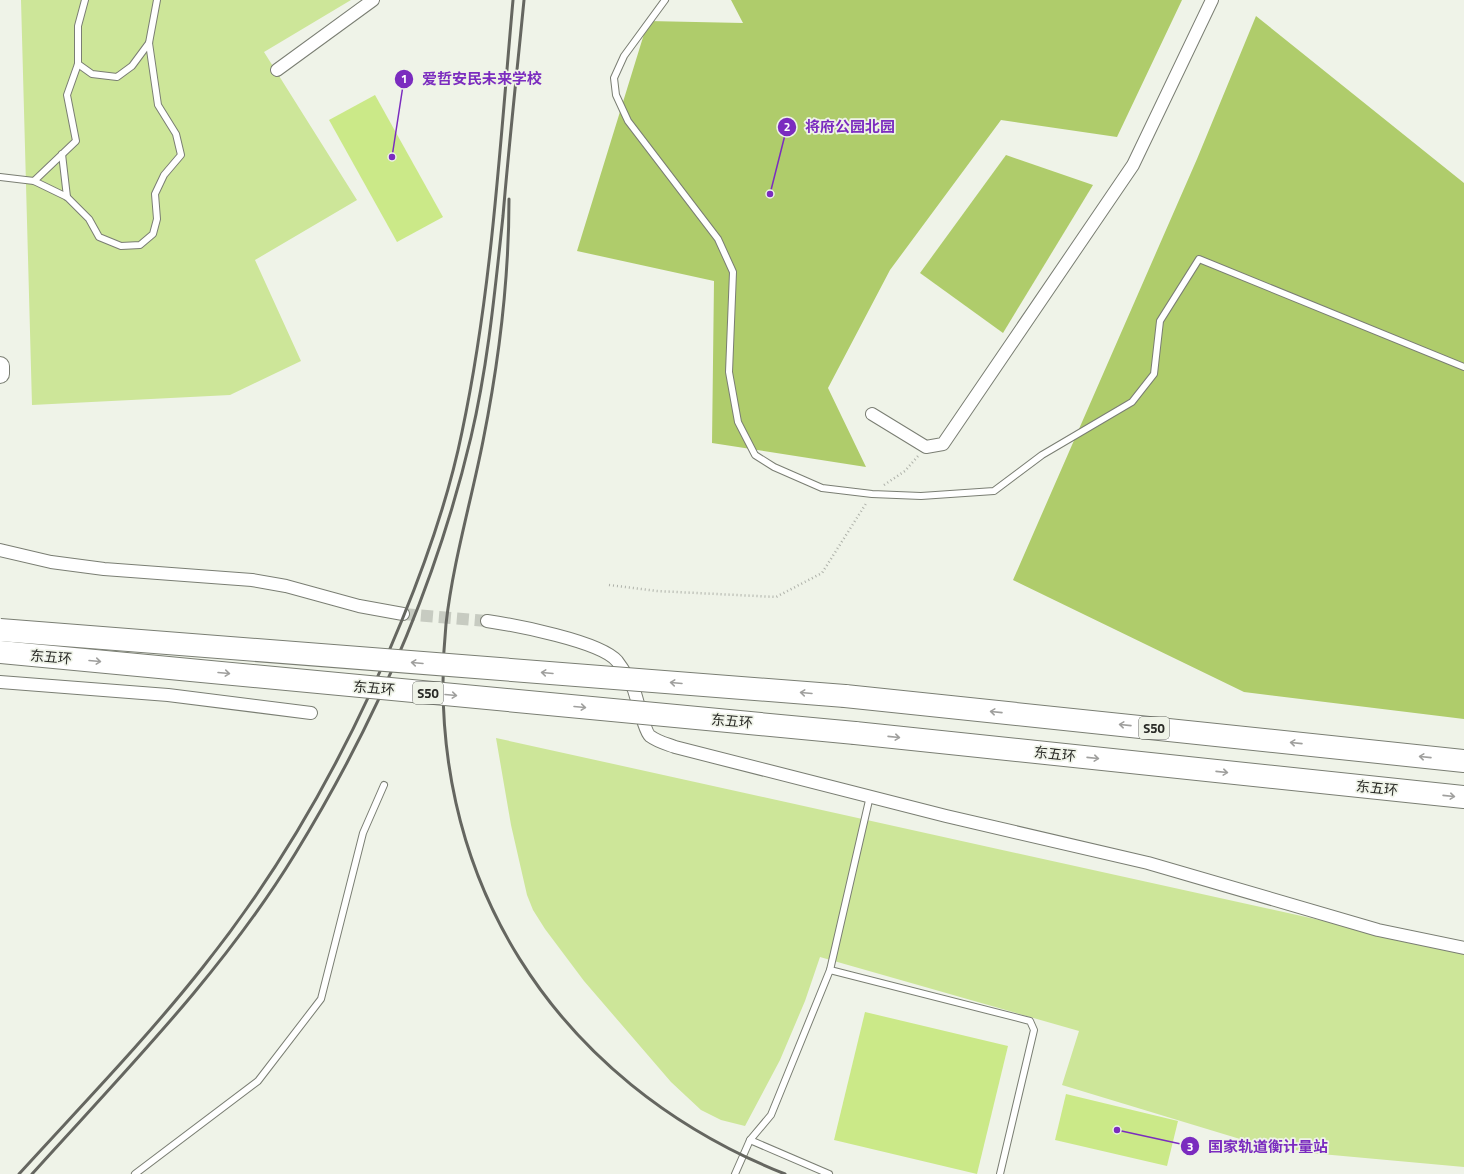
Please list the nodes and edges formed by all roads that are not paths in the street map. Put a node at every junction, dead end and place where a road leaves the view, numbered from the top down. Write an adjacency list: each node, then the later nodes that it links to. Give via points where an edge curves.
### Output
1 (85, 0): 7 (lane, via 78,26)
2 (156, 0): 6 (lane)
3 (373, 0): 8 (street)
4 (665, 0): 14 (lane, via 624,56 614,78 616,95 628,121 718,239 733,272 729,372 738,422 755,455 774,467 822,488 872,494 921,496 994,491 1042,455 1132,402 1154,374 1160,321 1199,259)
5 (1212, 0): 16 (street, via 1133,165 943,444 926,446)
6 (150, 43): 7 (lane, via 132,66 117,77 92,74); 12 (lane, via 158,105 176,134 181,155 164,175 155,194 157,219 153,234 140,245 121,246 99,236 89,219)
7 (78, 64): 9 (lane, via 67,95 76,141)
8 (277, 70)
9 (62, 154): 11 (lane); 12 (lane)
10 (0, 177): 11 (lane)
11 (34, 181): 12 (lane)
12 (66, 197)
13 (0, 366): 15 (main road)
14 (1464, 367)
15 (0, 374)
16 (872, 414)
17 (0, 550): 18 (street, via 52,562 104,569 252,580)
18 (403, 614)
19 (487, 621): 26 (street, via 552,634 602,651 617,660 633,689 649,735 661,742)
20 (0, 630): 24 (highway, 东五环 / S50, one-way to 20, bridge, via 845,696)
21 (0, 652): 27 (highway, 东五环 / S50, one-way to 27, bridge, via 855,733)
22 (0, 682): 23 (street, via 168,695)
23 (311, 713)
24 (1464, 761)
25 (384, 785): 31 (lane, via 363,833 321,999 258,1081)
26 (870, 796): 28 (street, via 1148,863 1378,930); 29 (lane)
27 (1464, 797)
28 (1464, 948)
29 (830, 970): 30 (lane, via 771,1114); 34 (lane, via 1030,1021 1034,1030)
30 (750, 1140): 32 (lane); 33 (lane)
31 (135, 1174)
32 (735, 1174)
33 (829, 1174)
34 (1000, 1174)

